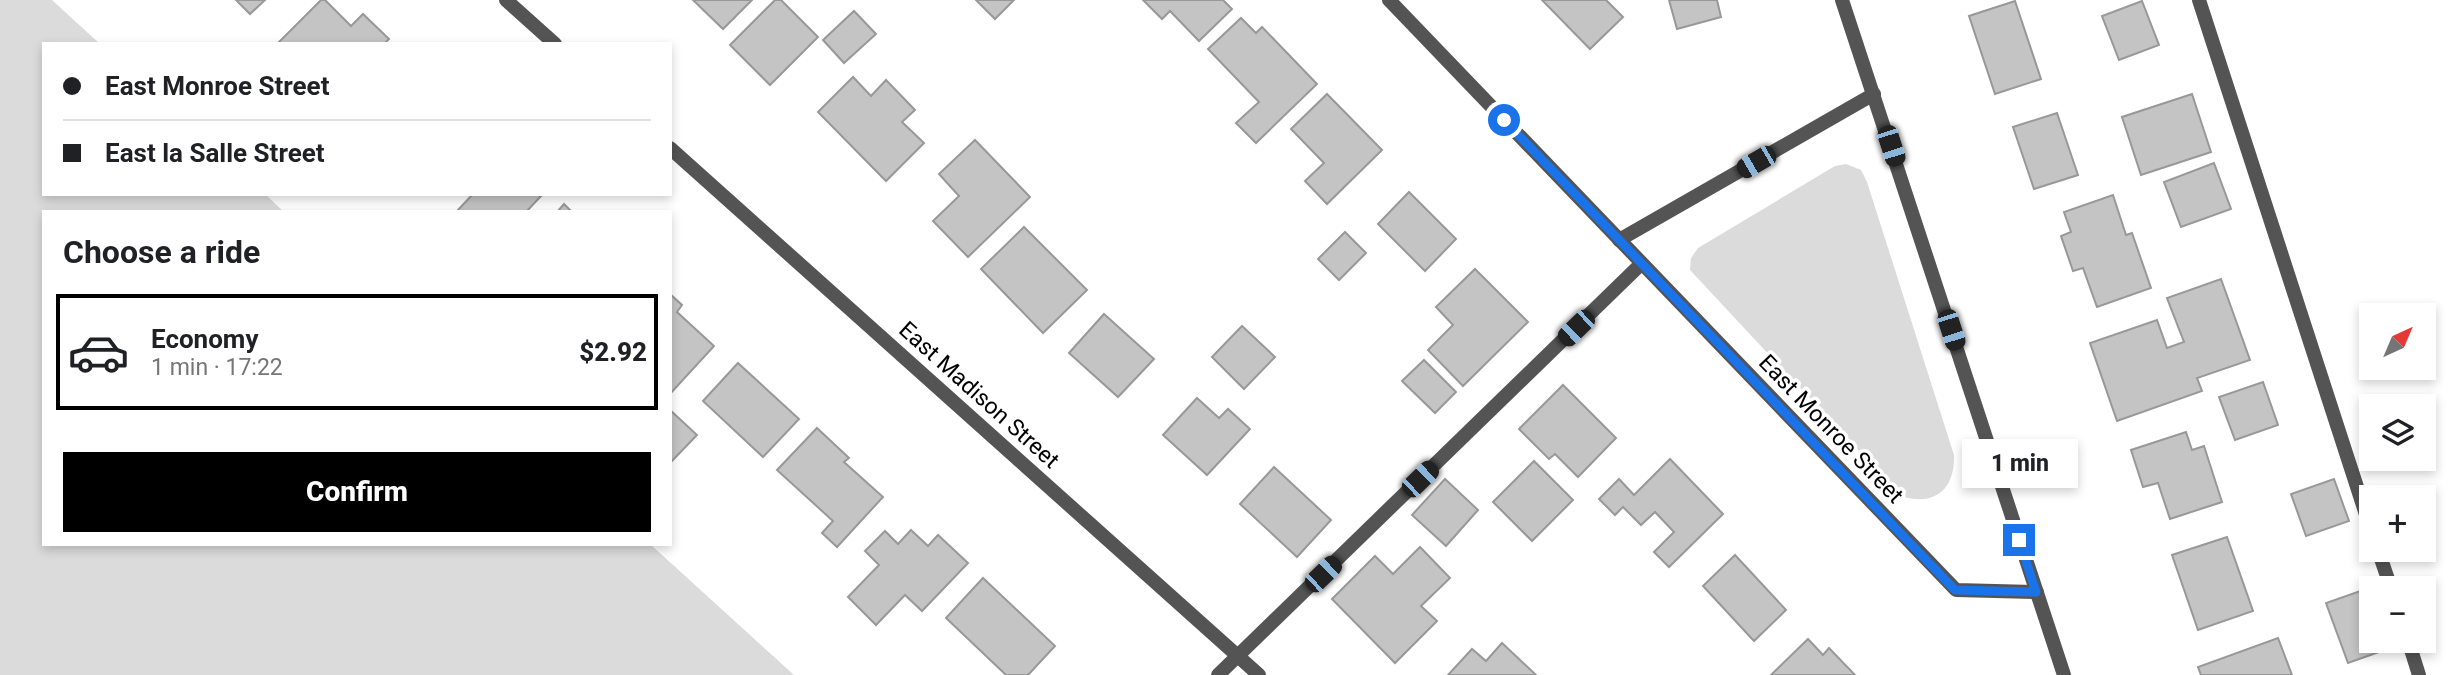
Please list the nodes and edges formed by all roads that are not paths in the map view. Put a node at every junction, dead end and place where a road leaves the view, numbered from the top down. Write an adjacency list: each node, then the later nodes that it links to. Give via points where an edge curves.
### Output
1 (506, 0): 5 (street)
2 (1389, 0): 8 (street, East Monroe Street)
3 (1842, 0): 6 (street)
4 (2199, 0): 10 (street)
5 (553, 42)
6 (1874, 94): 8 (street); 11 (street)
7 (672, 150): 13 (street, East Madison Street)
8 (1619, 240): 9 (street, East Monroe Street)
9 (1641, 264): 11 (street, East Monroe Street, via 1955,590); 13 (street)
10 (2359, 493)
11 (2036, 592): 16 (street)
12 (2412, 653): 17 (street)
13 (1238, 656): 14 (street); 15 (street, East Madison Street)
14 (1218, 675)
15 (1259, 675)
16 (2064, 675)
17 (2419, 675)

